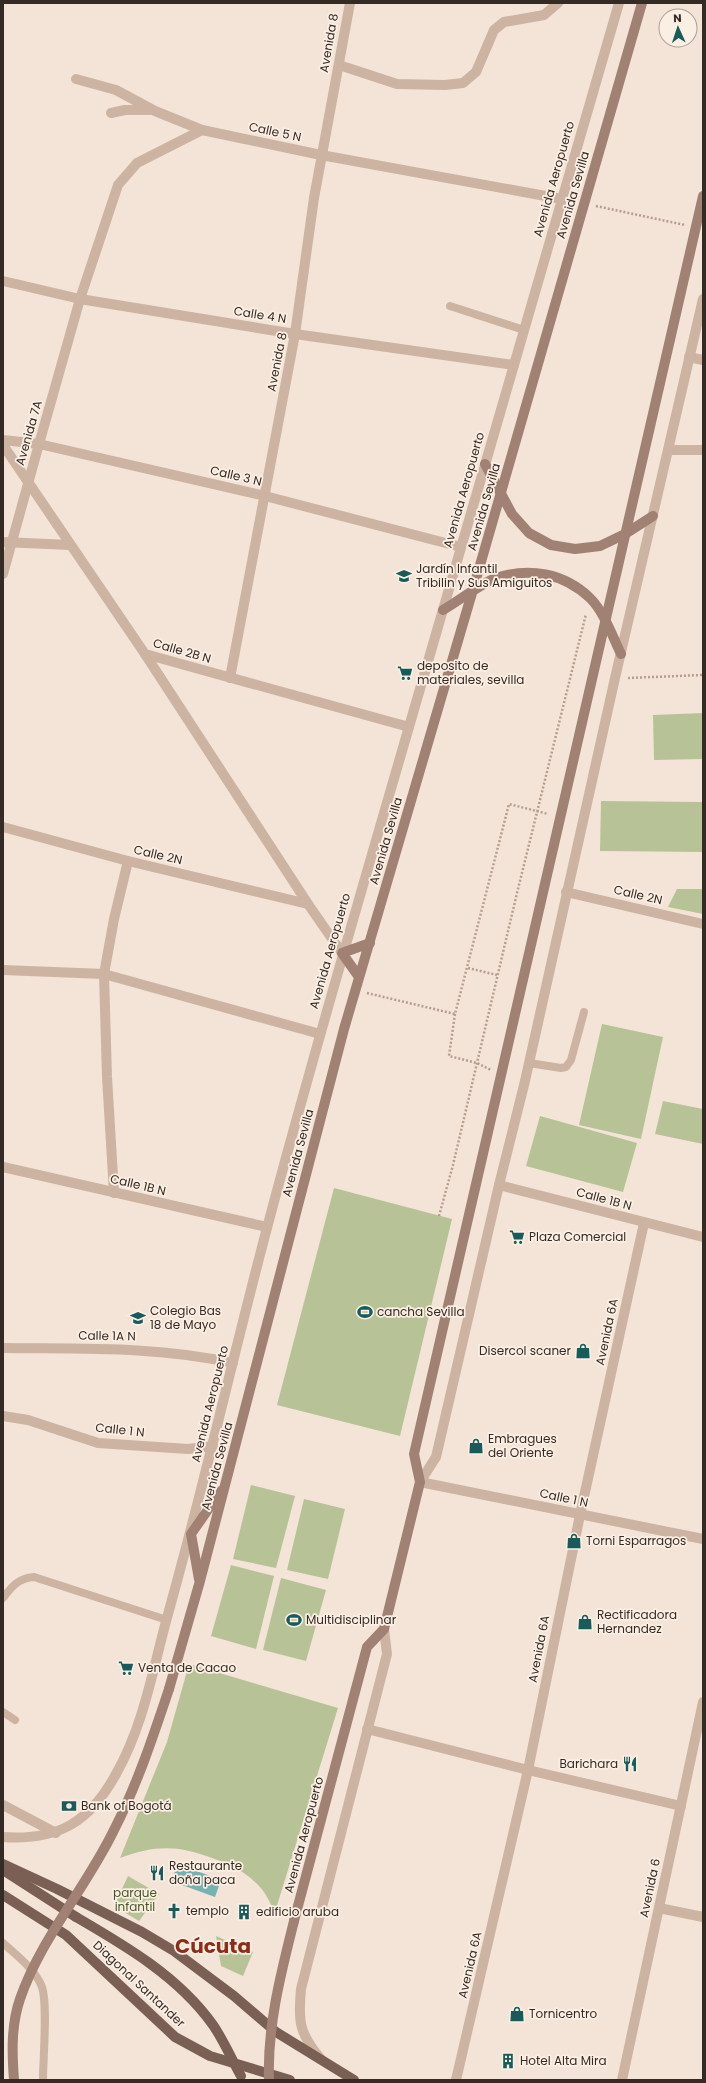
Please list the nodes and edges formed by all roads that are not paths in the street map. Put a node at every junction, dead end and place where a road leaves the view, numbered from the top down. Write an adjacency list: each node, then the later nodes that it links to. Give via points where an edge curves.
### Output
1 (350, 3): 6 (street, Avenida 8)
2 (558, 3): 6 (street, via 544,15 498,25 476,72 463,83 397,84)
3 (619, 3): 13 (street, Avenida Aeropuerto)
4 (633, 3): 5 (main road)
5 (640, 8): 30 (main road, Avenida Sevilla)
6 (339, 65): 11 (street, Avenida 8)
7 (76, 79): 8 (street, Calle 5 N, via 116,90)
8 (156, 111): 9 (street, via 125,110); 10 (street, Calle 5 N)
9 (111, 113)
10 (202, 130): 11 (street, Calle 5 N); 15 (street, via 137,163 118,186)
11 (321, 155): 13 (street, Calle 5 N); 19 (street, Avenida 8)
12 (703, 196): 33 (main road)
13 (562, 199): 18 (street, Avenida Aeropuerto)
14 (3, 281): 15 (street, Calle 4 N)
15 (80, 299): 19 (street, Calle 4 N); 24 (street, Avenida 7A)
16 (703, 299): 20 (street, Avenida Aeropuerto)
17 (450, 306): 18 (lane)
18 (524, 330): 22 (street, Avenida Aeropuerto)
19 (295, 334): 22 (street, Calle 4 N); 31 (street, Avenida 8)
20 (690, 357): 21 (street); 26 (street, Avenida Aeropuerto)
21 (703, 360)
22 (514, 365): 28 (street, Avenida Aeropuerto)
23 (3, 440): 24 (street, Calle 3 N)
24 (40, 444): 29 (street, Avenida 7A); 31 (street, Calle 3 N)
25 (3, 445): 29 (street, Calle 2B N)
26 (668, 450): 27 (street); 32 (street, Avenida Aeropuerto)
27 (703, 450)
28 (485, 464): 30 (main road); 36 (street, Avenida Aeropuerto)
29 (28, 484): 34 (street, Avenida 7A); 35 (street, Calle 2B N)
30 (501, 492): 33 (main road, via 512,514 529,533 551,544 575,549 600,546); 38 (main road, Avenida Sevilla)
31 (265, 496): 36 (street, Calle 3 N); 43 (street, Avenida 8)
32 (653, 516): 33 (main road); 42 (street, Avenida Aeropuerto)
33 (625, 534): 40 (main road)
34 (7, 543): 35 (street); 37 (street, Avenida 7A)
35 (70, 545): 41 (street, Calle 2B N)
36 (461, 547): 39 (street, Avenida Aeropuerto)
37 (3, 574)
38 (472, 593): 39 (main road); 40 (main road, via 494,579 520,572 546,573 570,582 590,598); 50 (main road, Avenida Sevilla)
39 (443, 610): 44 (street, Avenida Aeropuerto)
40 (606, 622): 42 (main road); 68 (main road, via 414,1454)
41 (145, 654): 43 (street, Calle 2B N); 48 (street)
42 (621, 654): 47 (street, Avenida Aeropuerto)
43 (230, 678): 44 (street, Calle 2B N)
44 (409, 727): 51 (street, Avenida Aeropuerto)
45 (3, 827): 46 (street, Calle 2N)
46 (128, 861): 48 (street, Calle 2N); 53 (street)
47 (566, 892): 49 (street, Calle 2N); 57 (street, Avenida Aeropuerto)
48 (308, 904): 51 (street)
49 (703, 924)
50 (370, 943): 51 (main road); 54 (main road, Avenida Sevilla)
51 (342, 953): 54 (main road); 56 (street, Avenida Aeropuerto)
52 (3, 970): 53 (street)
53 (104, 974): 56 (street); 60 (street)
54 (359, 977): 69 (main road, Avenida Sevilla)
55 (584, 1012): 57 (lane, via 572,1060 566,1067)
56 (320, 1034): 62 (street, Avenida Aeropuerto)
57 (529, 1063): 59 (street, Avenida Aeropuerto)
58 (3, 1167): 60 (street, Calle 1B N)
59 (499, 1185): 61 (street, Calle 1B N); 68 (street, Avenida Aeropuerto, via 436,1457)
60 (114, 1193): 62 (street, Calle 1B N)
61 (644, 1223): 63 (street, Calle 1B N); 70 (street, Avenida 6A)
62 (267, 1227): 65 (street, Avenida Aeropuerto)
63 (703, 1237)
64 (3, 1348): 65 (street, Calle 1A N, via 149,1350)
65 (233, 1363): 67 (street, Avenida Aeropuerto)
66 (3, 1416): 67 (street, Calle 1 N, via 28,1420 98,1443 188,1449)
67 (213, 1446): 71 (street, Avenida Aeropuerto)
68 (420, 1482): 70 (street, Calle 1 N); 76 (main road, Avenida Aeropuerto)
69 (225, 1484): 71 (main road); 73 (main road, Avenida Sevilla)
70 (580, 1515): 72 (street, Calle 1 N); 82 (street, Avenida 6A)
71 (191, 1534): 73 (main road); 75 (street, Avenida Aeropuerto)
72 (703, 1539)
73 (200, 1581): 95 (main road, Avenida Sevilla, bridge, via 169,1689 136,1784 114,1831 48,1940 19,2000 12,2050)
74 (3, 1598): 75 (lane, via 15,1583 34,1577)
75 (167, 1620): 85 (street, Avenida Aeropuerto, via 146,1702 134,1738 116,1775 91,1811)
76 (384, 1629): 81 (street, Avenida Aeropuerto, via 386,1654); 98 (main road, Avenida Aeropuerto, bridge, via 367,1647 294,1921 274,2008)
77 (703, 1702): 80 (street, Avenida 6)
78 (3, 1712): 79 (lane)
79 (15, 1720)
80 (701, 1720): 84 (street, Avenida 6)
81 (367, 1729): 82 (street); 93 (street, Avenida Aeropuerto, via 301,1989 298,2016 306,2042)
82 (528, 1770): 84 (street); 101 (street, Avenida 6A)
83 (3, 1805): 85 (street)
84 (681, 1806): 90 (street, Avenida 6)
85 (56, 1833): 86 (street, Avenida Aeropuerto)
86 (3, 1837)
87 (3, 1864): 93 (main road, via 142,1932 174,1951 234,1996 276,2032)
88 (3, 1870): 97 (main road, bridge, via 76,1918 125,1946 173,1983 213,2025)
89 (3, 1895): 99 (main road, Diagonal Santander, via 66,1935 175,2036 210,2056)
90 (659, 1908): 91 (street); 94 (street, Avenida 6)
91 (703, 1917)
92 (3, 1943): 96 (lane, via 25,1963 42,1987)
93 (324, 2062): 100 (main road)
94 (625, 2079)
95 (14, 2080)
96 (43, 2080)
97 (242, 2080)
98 (269, 2080)
99 (290, 2080)
100 (354, 2080)
101 (456, 2080)

